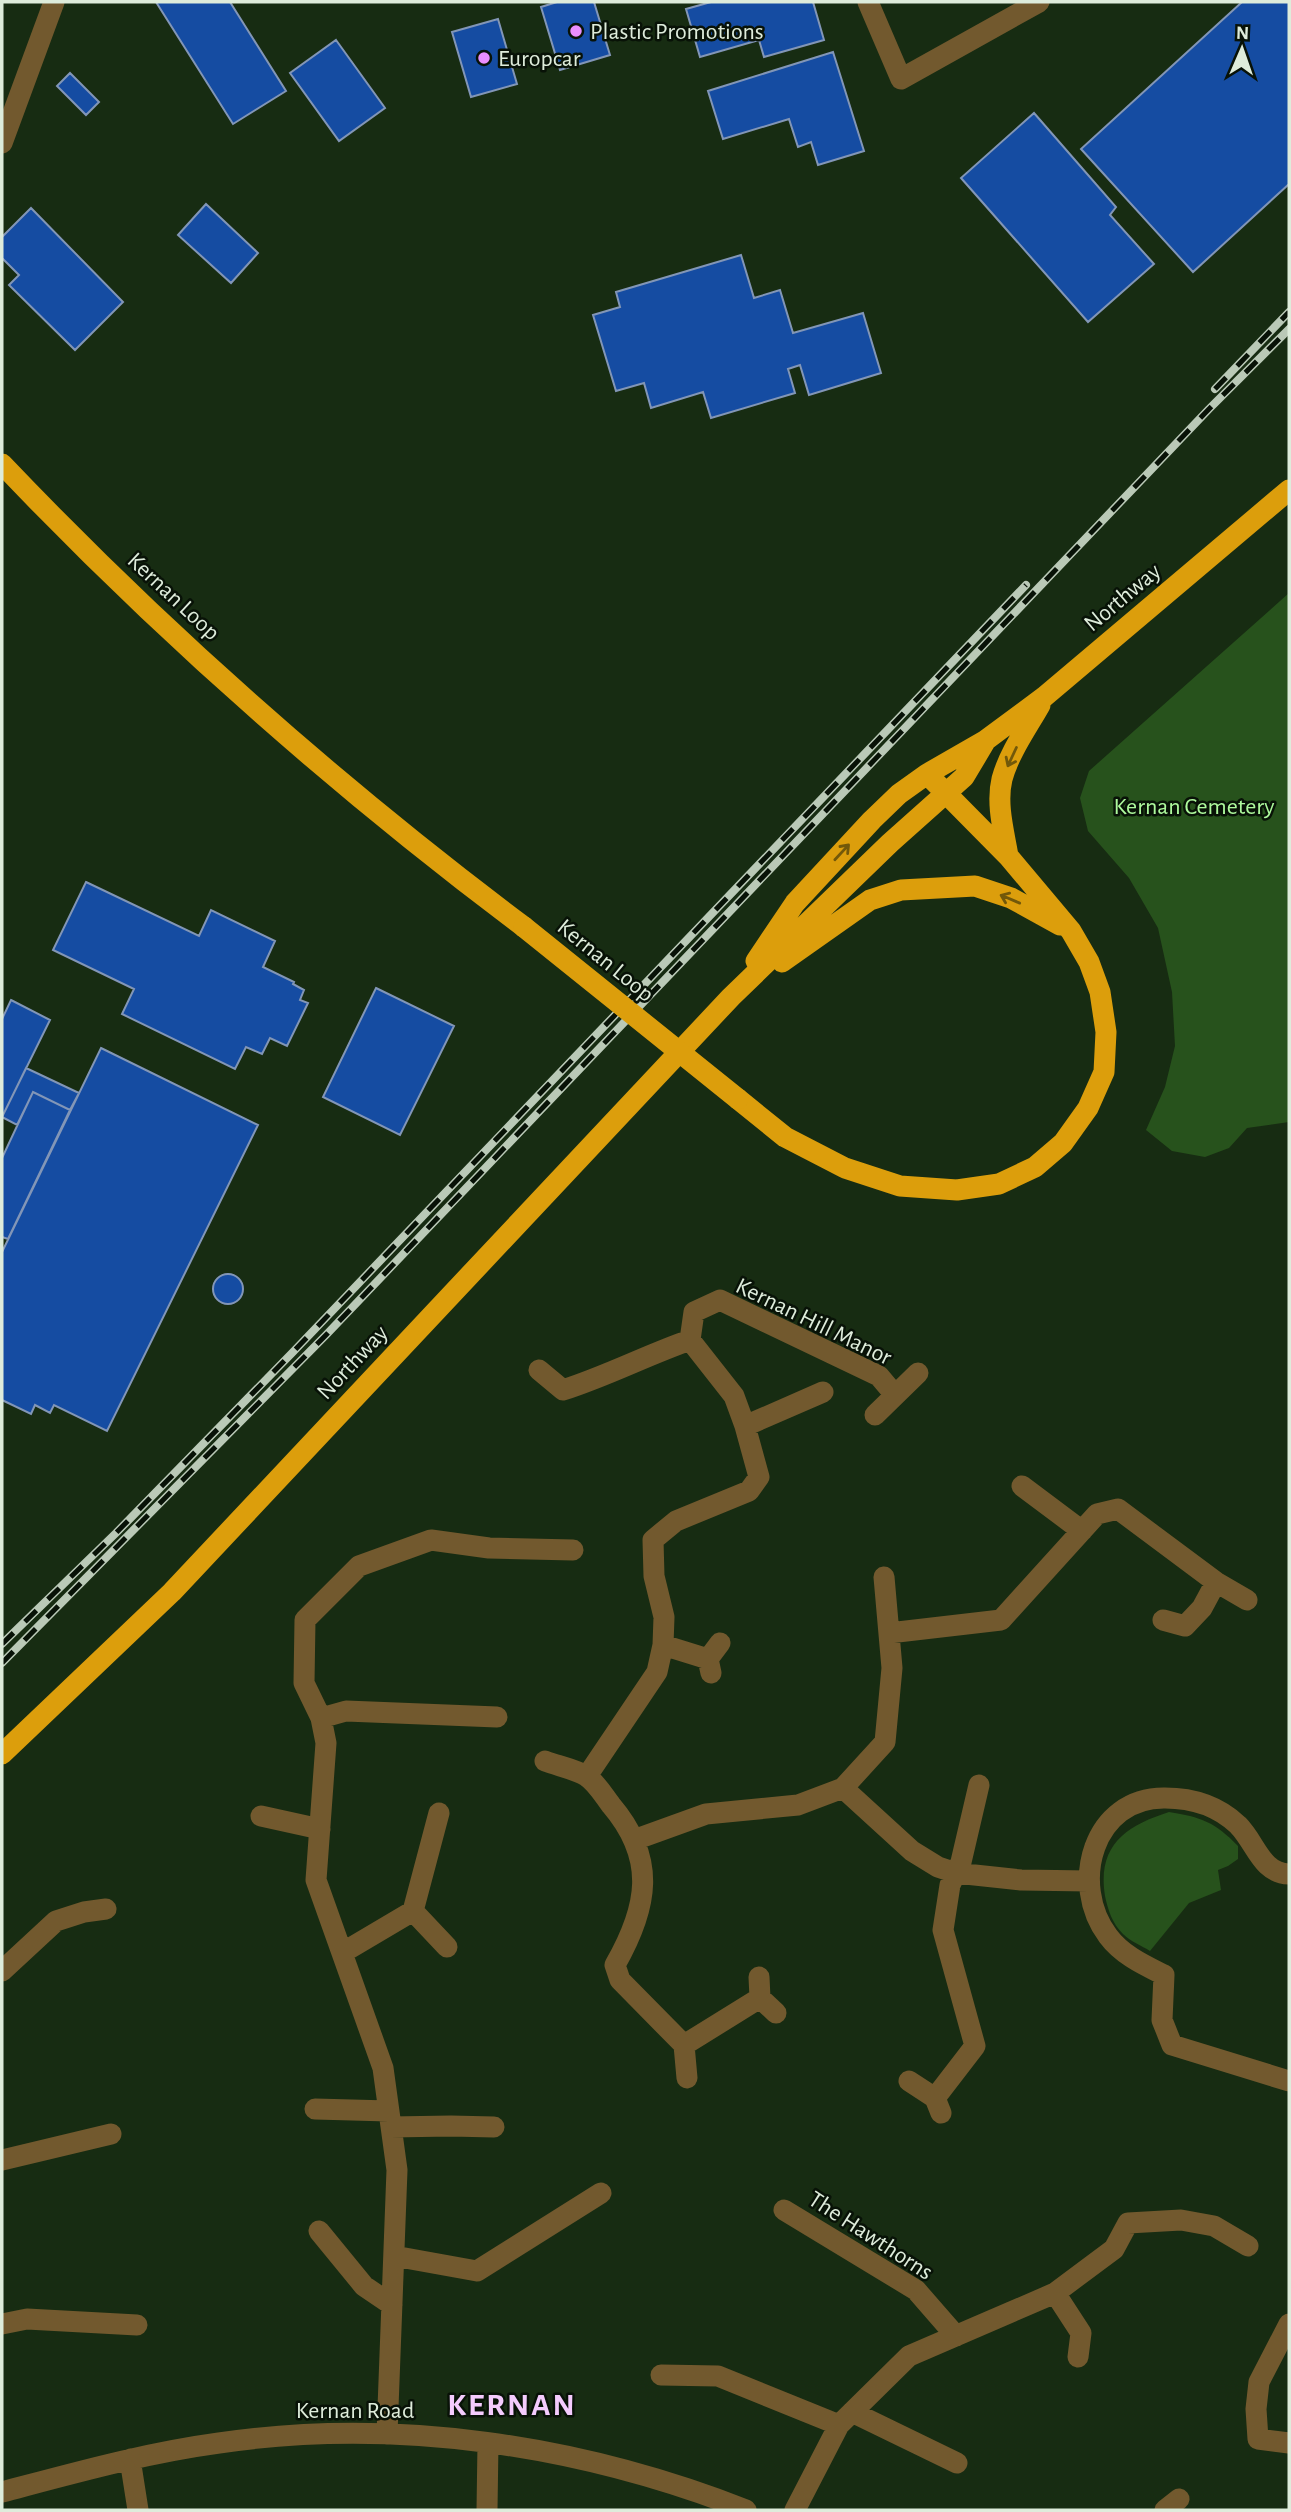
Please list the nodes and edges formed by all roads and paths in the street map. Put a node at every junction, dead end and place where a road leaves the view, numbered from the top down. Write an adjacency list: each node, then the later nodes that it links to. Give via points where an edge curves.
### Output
1 (54, 2): 4 (street)
2 (868, 2): 3 (street, via 901,79)
3 (1039, 2)
4 (2, 143)
5 (2, 464): 12 (highway, Kernan Loop, bridge, via 88,551 310,755 785,1137 845,1168 900,1186 957,1190 999,1184 1035,1167 1063,1143 1088,1108 1104,1072 1107,1032 1100,992)
6 (1289, 490): 7 (highway, Northway)
7 (1044, 697): 8 (highway, Northway); 11 (highway, one-way to 11, via 1002,780 1000,804)
8 (986, 740): 9 (highway, Northway); 10 (highway, Northway, via 964,777)
9 (927, 774): 10 (highway, Kernan Loop); 13 (highway, Northway, one-way to 9, via 795,903 872,820)
10 (945, 792): 11 (highway, Kernan Loop); 13 (highway, via 924,795); 14 (highway, Northway)
11 (1008, 856): 12 (highway, Kernan Loop)
12 (1071, 931): 14 (highway, one-way to 14, via 1011,898 975,886 901,890 870,900)
13 (768, 943): 14 (highway, Northway)
14 (731, 997): 34 (highway, Northway, via 172,1592)
15 (690, 1340): 16 (street, via 563,1390); 19 (street, Kernan Hill Manor, via 694,1312 720,1300 878,1376); 21 (street, via 734,1396)
16 (539, 1370)
17 (918, 1373): 19 (street, Kernan Hill Manor)
18 (822, 1392): 21 (street)
19 (895, 1395): 20 (street, Kernan Hill Manor)
20 (875, 1415)
21 (746, 1426): 30 (street, via 759,1477 749,1491 676,1521 653,1540 654,1576 664,1617)
22 (1022, 1486): 23 (street)
23 (1082, 1531): 26 (street, via 1097,1514 1118,1510); 29 (street, via 1001,1620)
24 (573, 1550): 33 (street, via 489,1548 430,1540 359,1566 305,1620 304,1683)
25 (884, 1577): 29 (street)
26 (1216, 1583): 27 (street); 28 (street, via 1185,1626)
27 (1247, 1600)
28 (1163, 1620)
29 (889, 1633): 38 (street, via 892,1668 885,1742)
30 (663, 1645): 31 (street); 36 (street, via 657,1672)
31 (713, 1658)
32 (497, 1717): 33 (street, via 346,1710)
33 (321, 1718): 41 (street, via 326,1743)
34 (2, 1754)
35 (545, 1761): 36 (street)
36 (587, 1776): 42 (street, via 627,1824)
37 (979, 1785): 43 (street)
38 (843, 1788): 42 (street, via 798,1805 706,1814); 43 (street, via 912,1851)
39 (439, 1813): 47 (street)
40 (261, 1816): 41 (street)
41 (320, 1829): 49 (street, via 316,1880)
42 (634, 1840): 52 (street, via 644,1889 632,1935 615,1965 620,1980)
43 (956, 1873): 45 (street); 54 (street, via 943,1930 975,2046 938,2105)
44 (1289, 1874): 45 (street, via 1267,1867 1240,1827 1221,1811 1191,1800 1163,1798 1138,1803 1116,1815 1099,1836 1090,1858)
45 (1089, 1881): 55 (street, via 1091,1906 1108,1937 1135,1961 1164,1975 1162,2020 1172,2045)
46 (106, 1909): 50 (street, via 56,1921)
47 (413, 1911): 48 (street); 49 (street)
48 (447, 1947)
49 (342, 1952): 57 (street, via 383,2068)
50 (2, 1971)
51 (776, 2013): 52 (street, via 760,1988)
52 (684, 2045): 53 (street)
53 (687, 2078)
54 (909, 2081)
55 (1289, 2081)
56 (315, 2109): 57 (street)
57 (390, 2119): 58 (street); 65 (street, via 397,2170)
58 (494, 2127)
59 (111, 2134): 60 (street)
60 (2, 2160)
61 (601, 2193): 65 (street, via 477,2271)
62 (784, 2210): 71 (street, The Hawthorns, via 916,2291)
63 (319, 2231): 67 (street, via 363,2286)
64 (1248, 2246): 66 (street, via 1214,2226 1181,2220 1128,2223 1114,2249)
65 (394, 2256): 67 (street)
66 (1055, 2293): 71 (street); 72 (street, via 1081,2333)
67 (392, 2305): 75 (street)
68 (2, 2324): 70 (street, via 27,2319)
69 (1289, 2324): 77 (street, via 1259,2382 1256,2409 1258,2439)
70 (136, 2325)
71 (956, 2336): 74 (street, via 909,2356)
72 (1078, 2357)
73 (661, 2375): 74 (street, via 718,2376)
74 (845, 2418): 79 (street); 84 (street)
75 (387, 2434): 76 (street, Kernan Road); 78 (street, Kernan Road, via 236,2441)
76 (488, 2442): 82 (street); 83 (street, Kernan Road, via 620,2469)
77 (1289, 2442)
78 (130, 2459): 80 (street, Kernan Road); 81 (street)
79 (957, 2463)
80 (2, 2492)
81 (138, 2510)
82 (487, 2510)
83 (746, 2510)
84 (795, 2510)

